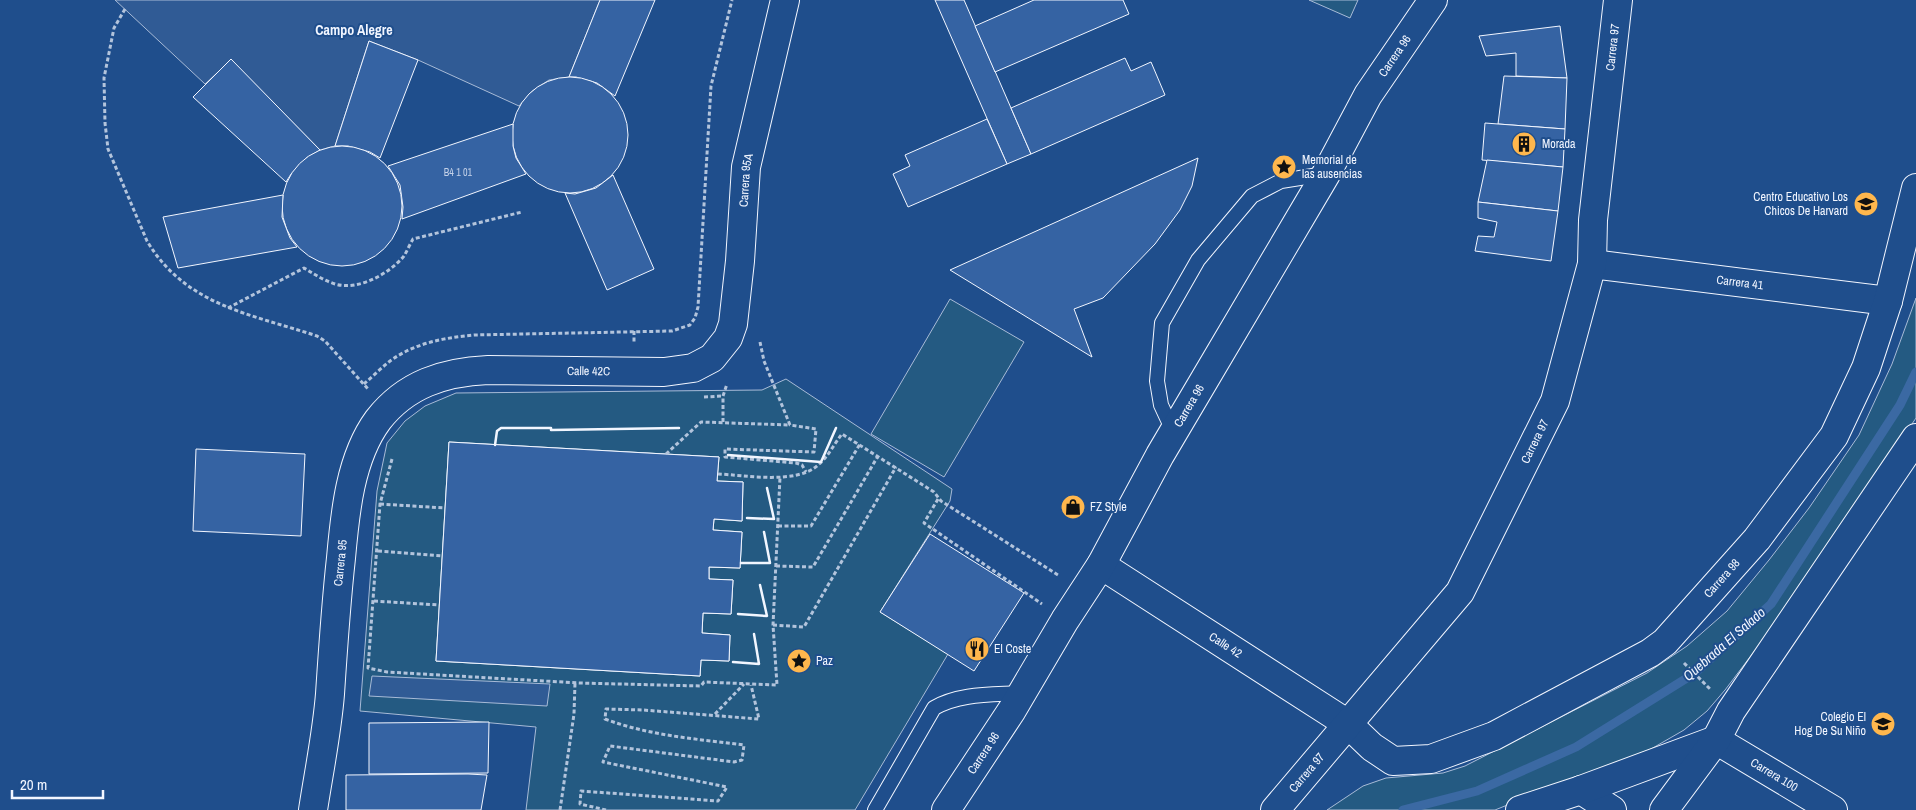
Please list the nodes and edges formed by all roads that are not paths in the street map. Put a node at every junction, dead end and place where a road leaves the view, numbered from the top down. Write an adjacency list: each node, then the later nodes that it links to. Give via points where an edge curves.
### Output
1 (785, 0): 8 (street, Carrera 95A, via 746,167 733,324 728,338)
2 (1433, 0): 4 (street, Carrera 96, via 1368,96)
3 (1618, 0): 6 (street, Carrera 97, via 1593,220)
4 (1326, 174): 10 (street, Carrera 96); 10 (lane, via 1281,181 1252,196 1198,260 1162,322 1157,381 1161,405)
5 (1916, 188): 7 (street, Carrera 98)
6 (1592, 264): 7 (street, Carrera 41); 14 (street, Carrera 97, via 1555,402 1460,592)
7 (1888, 301): 14 (street, Carrera 98, via 1866,368 1834,436 1757,539 1665,642 1494,736 1431,759 1393,761 1372,747)
8 (712, 358): 9 (street, Calle 42C, via 694,368 664,372)
9 (462, 371): 17 (street, Carrera 95, via 426,382 387,410 377,422 360,457 346,508 330,696)
10 (1174, 432): 12 (street, Carrera 96)
11 (1916, 438): 15 (street, via 1731,711)
12 (1102, 565): 13 (street, Carrera 96); 14 (street, Calle 42)
13 (1022, 693): 18 (lane, via 960,697 934,708); 19 (street, Carrera 96)
14 (1348, 724): 20 (street, Carrera 97)
15 (1716, 740): 16 (street); 23 (street); 24 (street, Carrera 100)
16 (1581, 790): 21 (street); 22 (street)
17 (313, 810)
18 (875, 810)
19 (946, 810)
20 (1275, 810)
21 (1520, 810)
22 (1612, 810)
23 (1664, 810)
24 (1833, 810)

